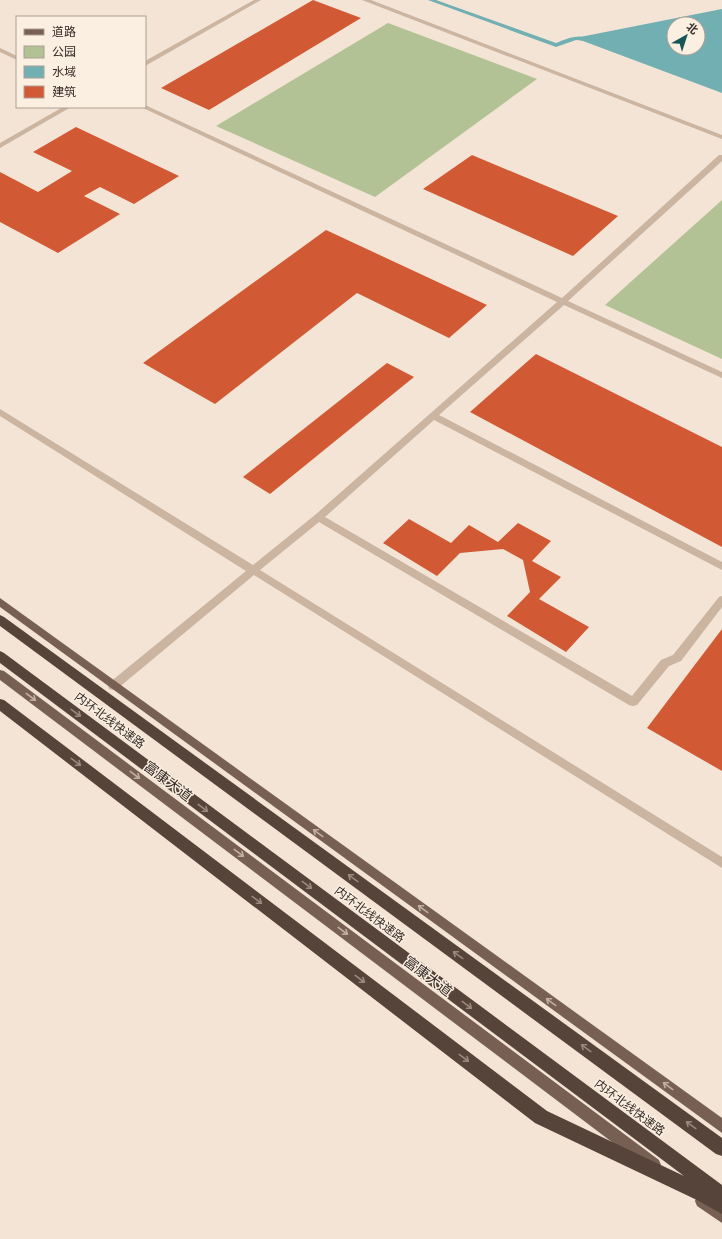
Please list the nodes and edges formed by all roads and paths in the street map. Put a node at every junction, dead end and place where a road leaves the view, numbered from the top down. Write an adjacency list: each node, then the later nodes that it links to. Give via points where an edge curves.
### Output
1 (258, 0): 5 (lane)
2 (365, 0): 8 (lane)
3 (0, 50): 4 (lane)
4 (16, 58)
5 (146, 63)
6 (66, 108): 9 (lane)
7 (146, 108): 11 (lane)
8 (722, 137)
9 (0, 146)
10 (722, 157): 11 (lane)
11 (563, 302): 12 (lane); 14 (lane)
12 (722, 375)
13 (0, 412): 17 (lane)
14 (433, 416): 15 (lane); 16 (lane)
15 (318, 516): 17 (lane); 18 (lane, via 633,702 665,663 678,658)
16 (722, 566)
17 (254, 570): 23 (lane); 25 (lane)
18 (722, 600)
19 (0, 602): 23 (main road)
20 (0, 620): 27 (highway, 内环北线快速路, one-way to 20)
21 (0, 656): 28 (highway, 内环北线快速路, one-way to 28)
22 (0, 674): 30 (main road, 富康大道, one-way to 30)
23 (113, 686): 26 (main road, one-way to 23)
24 (0, 704): 29 (highway, one-way to 29, via 541,1117)
25 (722, 863)
26 (722, 1126)
27 (722, 1148)
28 (722, 1195)
29 (722, 1206)
30 (722, 1216)

